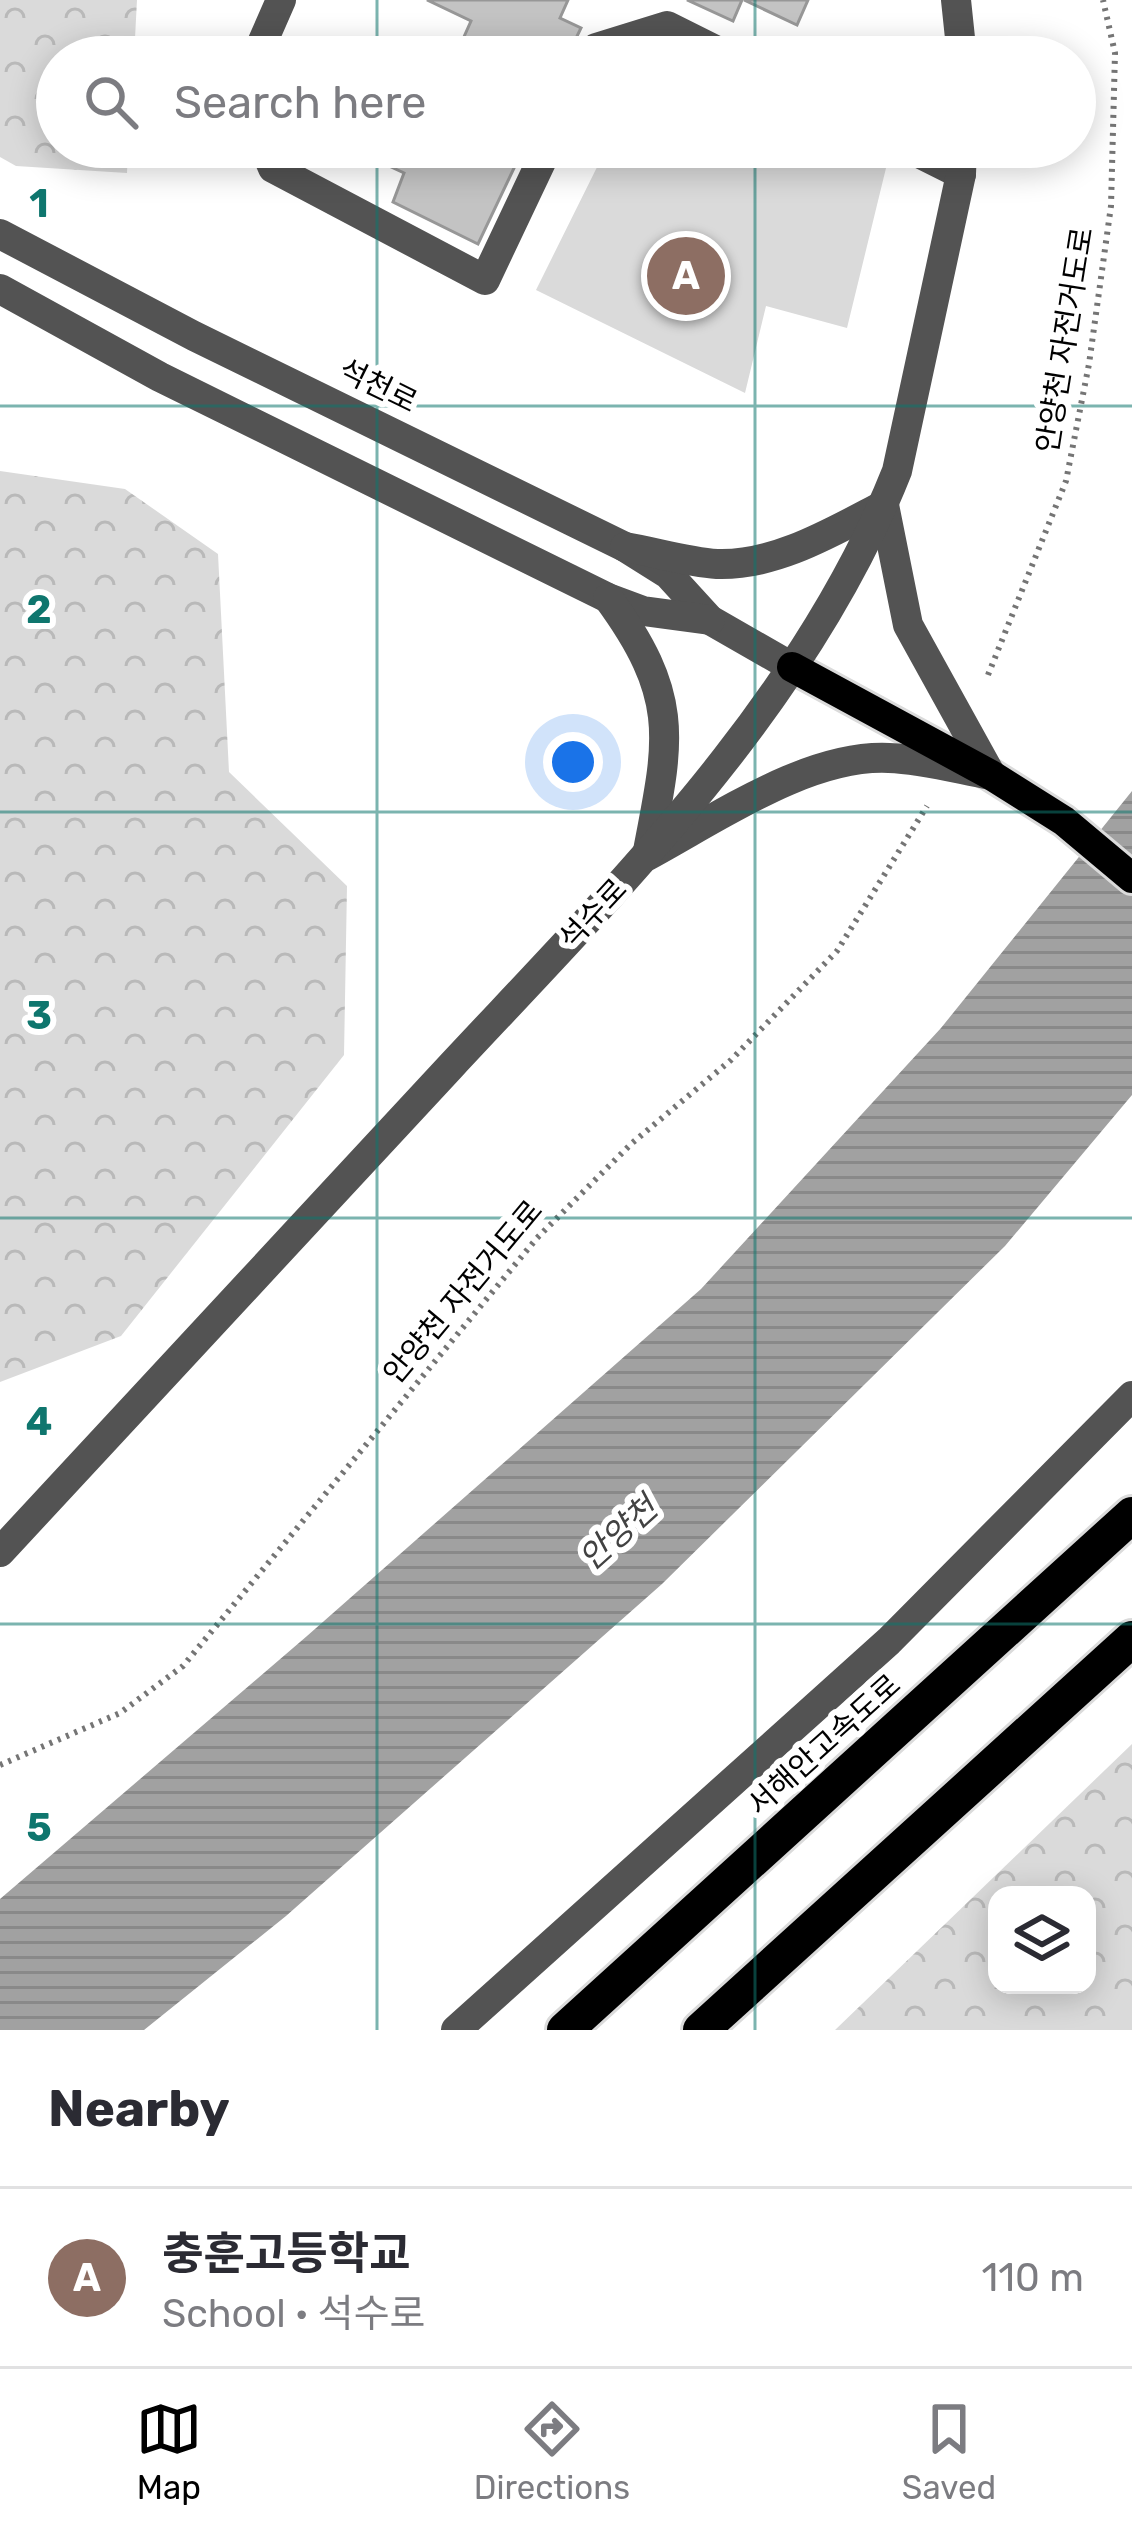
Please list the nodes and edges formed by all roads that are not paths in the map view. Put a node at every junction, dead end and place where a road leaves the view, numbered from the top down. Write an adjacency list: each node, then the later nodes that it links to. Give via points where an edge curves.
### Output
1 (281, 0): 3 (street)
2 (956, 0): 6 (street)
3 (265, 36)
4 (635, 36): 5 (street, via 667,26)
5 (687, 36)
6 (960, 36)
7 (272, 168): 8 (street, via 484,280)
8 (538, 168)
9 (960, 168): 12 (street, 석수로, via 920,377)
10 (0, 234): 13 (street, 석천로)
11 (0, 290): 14 (street, 석천로)
12 (884, 505): 13 (street, via 818,540 735,563); 16 (street, 석수로); 17 (street, via 908,625)
13 (625, 547): 15 (street, 석천로, via 668,574)
14 (608, 598): 15 (street, 석천로); 18 (street, via 664,710 666,754)
15 (710, 620): 16 (street, 석천로)
16 (792, 667): 17 (main road, 석천로); 18 (street, 석수로)
17 (991, 775): 18 (street, via 886,757 826,766); 19 (main road, 석천로)
18 (647, 856): 22 (street, 석수로)
19 (1132, 878)
20 (1132, 1396): 25 (street, via 889,1641)
21 (1132, 1515): 26 (highway, 서해안고속도로)
22 (0, 1552)
23 (1132, 1639): 24 (highway)
24 (708, 2023)
25 (457, 2030)
26 (565, 2030)

